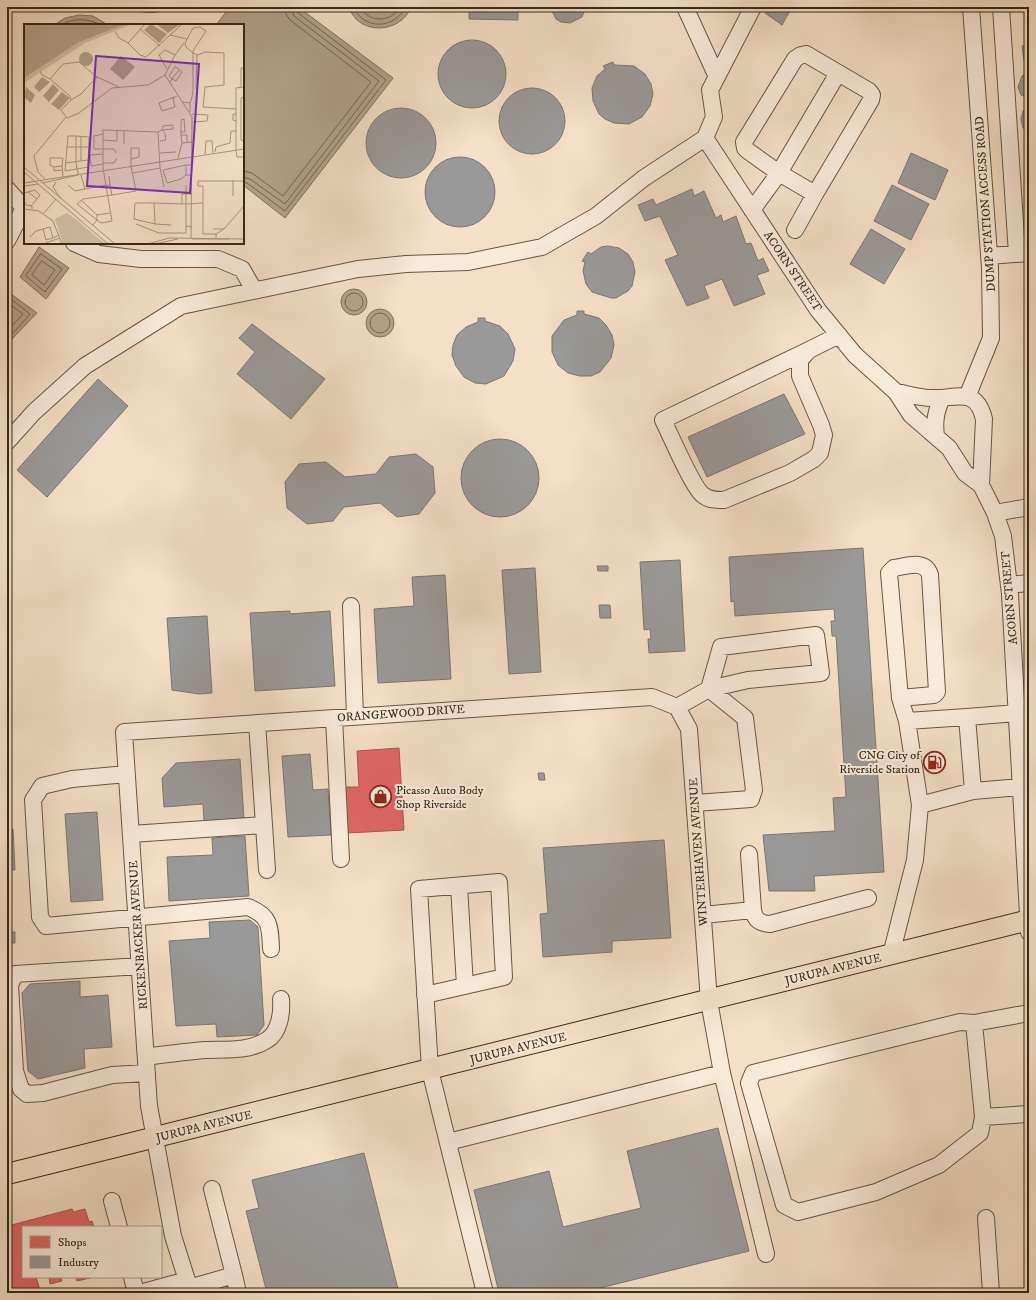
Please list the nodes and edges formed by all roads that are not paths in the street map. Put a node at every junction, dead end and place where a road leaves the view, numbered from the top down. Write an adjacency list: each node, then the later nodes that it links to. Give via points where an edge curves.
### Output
1 (685, 7): 6 (street)
2 (753, 7): 6 (street)
3 (971, 7): 17 (street, DUMP STATION ACCESS ROAD)
4 (1001, 7): 16 (street)
5 (838, 73): 8 (street); 8 (street, via 806,54 795,59 744,142 748,151); 10 (street, via 872,95)
6 (717, 77): 7 (street, via 710,90 714,117)
7 (704, 138): 12 (street, ACORN STREET); 18 (street, via 644,178 596,216 542,247 468,262 358,269)
8 (779, 173): 10 (street); 12 (street)
9 (7, 189): 11 (street)
10 (815, 194): 13 (street)
11 (24, 208): 14 (street)
12 (752, 210): 19 (street, ACORN STREET, via 818,310)
13 (794, 230)
14 (7, 241)
15 (76, 244): 18 (street, via 99,254 141,259 218,259 242,269)
16 (1023, 254): 17 (street)
17 (989, 256): 22 (street, DUMP STATION ACCESS ROAD, via 992,338)
18 (254, 290): 25 (street, via 181,306 153,323 85,366 34,412)
19 (839, 335): 20 (street); 21 (street, ACORN STREET, via 855,354)
20 (809, 350): 20 (street, via 800,360 800,376 824,435 820,453 790,473 724,500 712,500 702,495 663,420)
21 (896, 392): 23 (street); 24 (street, ACORN STREET, via 911,415)
22 (967, 397): 23 (street, via 956,395); 26 (street, ACORN STREET, via 976,401 982,408 984,419)
23 (942, 398): 24 (street, via 934,422)
24 (936, 436): 26 (street, ACORN STREET, via 949,448 965,473)
25 (7, 442)
26 (981, 485): 28 (street, ACORN STREET)
27 (1029, 507): 28 (street)
28 (996, 512): 30 (street, ACORN STREET, via 1003,536)
29 (1029, 583): 30 (street)
30 (1009, 585): 35 (street, ACORN STREET)
31 (352, 606): 36 (street)
32 (709, 689): 32 (street, via 748,680 821,673 816,635 721,647); 34 (street); 45 (street, via 745,718 754,790 751,799)
33 (900, 698): 33 (street, via 934,695 937,692 930,574 928,568 923,565 894,568 889,573); 39 (street)
34 (677, 707): 36 (street, ORANGEWOOD DRIVE, via 652,697); 45 (street, WINTERHAVEN AVENUE, via 689,729)
35 (1017, 713): 37 (street); 43 (street, ACORN STREET)
36 (355, 716): 38 (street, ORANGEWOOD DRIVE)
37 (967, 716): 39 (street); 44 (street)
38 (334, 718): 40 (street, ORANGEWOOD DRIVE); 50 (street)
39 (907, 720): 46 (street)
40 (257, 723): 41 (street, ORANGEWOOD DRIVE); 47 (street)
41 (124, 732): 42 (street, RICKENBACKER AVENUE)
42 (127, 774): 48 (street, RICKENBACKER AVENUE); 56 (street, via 72,779 42,786 33,800 40,917 46,926)
43 (1021, 787): 44 (street); 57 (street, ACORN STREET)
44 (972, 790): 46 (street)
45 (695, 803): 55 (street, WINTERHAVEN AVENUE)
46 (920, 805): 59 (street, via 915,860)
47 (264, 825): 48 (street); 51 (street)
48 (131, 834): 56 (street, RICKENBACKER AVENUE)
49 (749, 854): 54 (street)
50 (341, 859)
51 (267, 870)
52 (460, 886): 61 (street); 61 (street, via 499,882 504,977); 62 (street, via 418,889)
53 (868, 898): 54 (street, via 770,924 760,924)
54 (753, 910): 55 (street)
55 (703, 915): 64 (street, WINTERHAVEN AVENUE)
56 (136, 918): 58 (street, via 248,907 260,913 270,926); 60 (street, RICKENBACKER AVENUE)
57 (1029, 924): 59 (main road, JURUPA AVENUE)
58 (271, 949)
59 (891, 955): 64 (main road, JURUPA AVENUE)
60 (140, 966): 67 (street, RICKENBACKER AVENUE); 67 (street, via 15,974 10,985 11,1022 15,1071 22,1089 27,1094 43,1094)
61 (465, 986): 62 (street)
62 (424, 995): 68 (street)
63 (282, 998): 67 (street, via 281,1016 268,1040 251,1048 196,1051)
64 (709, 1001): 68 (main road, JURUPA AVENUE); 69 (street, WINTERHAVEN AVENUE)
65 (1029, 1013): 66 (street)
66 (974, 1024): 71 (street); 71 (street, via 960,1022 753,1073 749,1082 784,1205 798,1212 876,1192 939,1165 980,1133)
67 (147, 1065): 72 (street, RICKENBACKER AVENUE, via 149,1106)
68 (430, 1070): 72 (main road, JURUPA AVENUE); 73 (street)
69 (722, 1073): 73 (street); 79 (street, WINTERHAVEN AVENUE)
70 (1029, 1114): 71 (street)
71 (983, 1117)
72 (155, 1138): 74 (main road, JURUPA AVENUE); 82 (street, RICKENBACKER AVENUE, via 173,1236)
73 (448, 1142): 86 (street)
74 (7, 1174)
75 (212, 1189): 80 (street)
76 (112, 1201): 78 (street)
77 (986, 1218): 87 (street)
78 (119, 1226)
79 (766, 1254)
80 (234, 1275): 82 (street); 85 (street)
81 (132, 1278): 83 (street)
82 (189, 1287): 84 (street)
83 (136, 1293)
84 (140, 1293)
85 (238, 1293)
86 (485, 1293)
87 (991, 1293)

